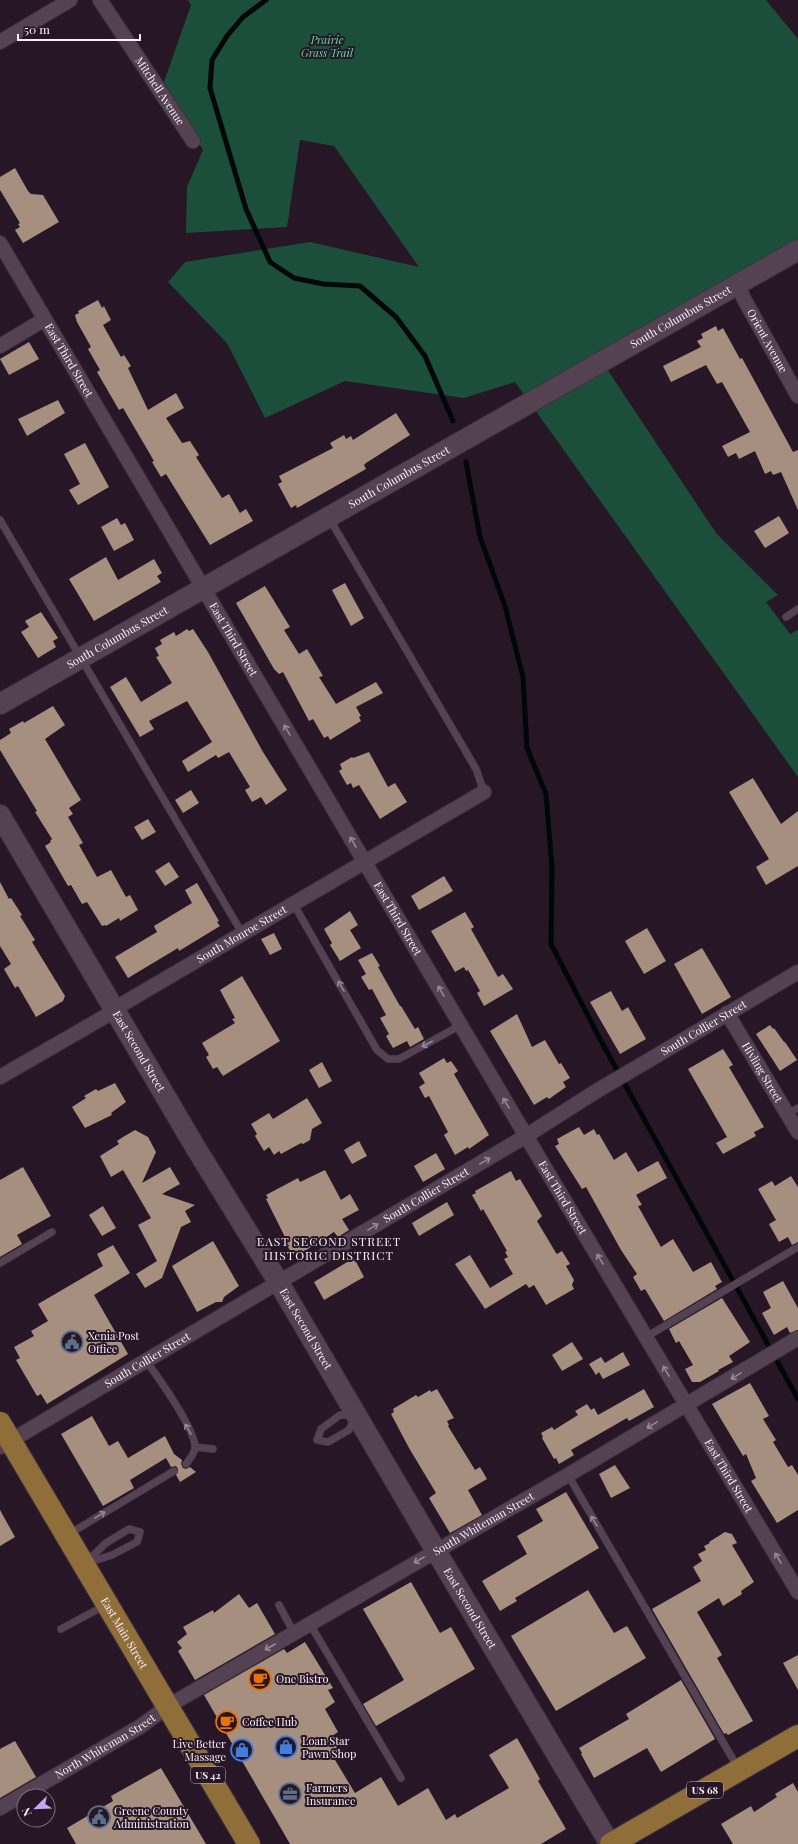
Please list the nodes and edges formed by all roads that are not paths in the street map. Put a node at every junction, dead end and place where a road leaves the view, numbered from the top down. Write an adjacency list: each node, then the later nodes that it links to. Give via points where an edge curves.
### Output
1 (70, 0): 3 (street)
2 (100, 0): 4 (street, Mitchell Avenue)
3 (0, 42)
4 (193, 141)
5 (0, 243): 8 (street, East Third Street)
6 (798, 250): 7 (main road, South Columbus Street)
7 (738, 284): 10 (street, Orient Avenue); 11 (main road, South Columbus Street)
8 (45, 319): 9 (street); 13 (street, East Third Street)
9 (0, 346)
10 (798, 396)
11 (329, 517): 13 (main road, South Columbus Street); 18 (lane, via 476,769)
12 (0, 520): 16 (lane)
13 (204, 588): 16 (main road, South Columbus Street); 20 (street, East Third Street, one-way to 13)
14 (798, 609): 15 (lane)
15 (786, 617)
16 (81, 658): 17 (main road, South Columbus Street); 22 (lane)
17 (0, 704)
18 (484, 792): 20 (street, South Monroe Street)
19 (0, 815): 24 (main road, East Second Street)
20 (365, 862): 21 (street, South Monroe Street); 26 (street, East Third Street, one-way to 20)
21 (293, 903): 22 (street, South Monroe Street); 26 (lane, one-way to 21, via 399,1059 388,1059 378,1050)
22 (242, 933): 24 (street, South Monroe Street)
23 (798, 972): 25 (street, South Collier Street)
24 (114, 1009): 27 (street, South Monroe Street, via 112,1013); 34 (main road, East Second Street, via 197,1150)
25 (727, 1013): 28 (street, Hivling Street); 30 (street, South Collier Street)
26 (461, 1025): 30 (street, East Third Street, one-way to 26)
27 (0, 1077)
28 (793, 1111): 29 (street, Hivling Street)
29 (798, 1132)
30 (526, 1136): 34 (street, South Collier Street, one-way to 30); 35 (street, East Third Street, one-way to 30)
31 (52, 1232): 33 (lane)
32 (798, 1247): 35 (lane)
33 (0, 1262)
34 (280, 1283): 37 (street, South Collier Street); 39 (main road, East Second Street)
35 (646, 1337): 38 (street, East Third Street, one-way to 35)
36 (798, 1338): 38 (street, South Whiteman Street, one-way to 38)
37 (146, 1361): 40 (street, South Collier Street); 41 (lane, one-way to 37, via 192,1435 168,1392)
38 (686, 1405): 45 (street, South Whiteman Street, one-way to 45); 49 (street, East Third Street, one-way to 38)
39 (356, 1415): 39 (lane, via 340,1415 320,1429 317,1440 328,1442 349,1430); 47 (main road, East Second Street)
40 (4, 1437): 46 (main road, East Main Street / US 42)
41 (195, 1447): 42 (lane); 43 (lane, via 192,1457)
42 (213, 1449)
43 (186, 1464)
44 (174, 1471): 46 (lane, one-way to 44)
45 (568, 1475): 47 (street, South Whiteman Street); 57 (lane, one-way to 45)
46 (67, 1535): 48 (main road, East Main Street / US 42)
47 (436, 1551): 52 (street, South Whiteman Street, one-way to 52); 61 (main road, East Second Street)
48 (84, 1564): 48 (lane, via 112,1555 137,1542 140,1532 129,1529 106,1543); 50 (main road, East Main Street / US 42)
49 (798, 1592)
50 (108, 1604): 53 (lane); 55 (main road, East Main Street / US 42)
51 (279, 1605): 54 (lane)
52 (310, 1624): 54 (street, South Whiteman Street); 58 (lane)
53 (61, 1629)
54 (294, 1633): 55 (street, South Whiteman Street, one-way to 55)
55 (168, 1706): 59 (street, North Whiteman Street, via 141,1726); 60 (main road, East Main Street / US 42)
56 (798, 1737): 57 (main road, US 68)
57 (740, 1770): 61 (main road, US 68)
58 (401, 1778)
59 (0, 1808)
60 (249, 1844)
61 (610, 1844)

